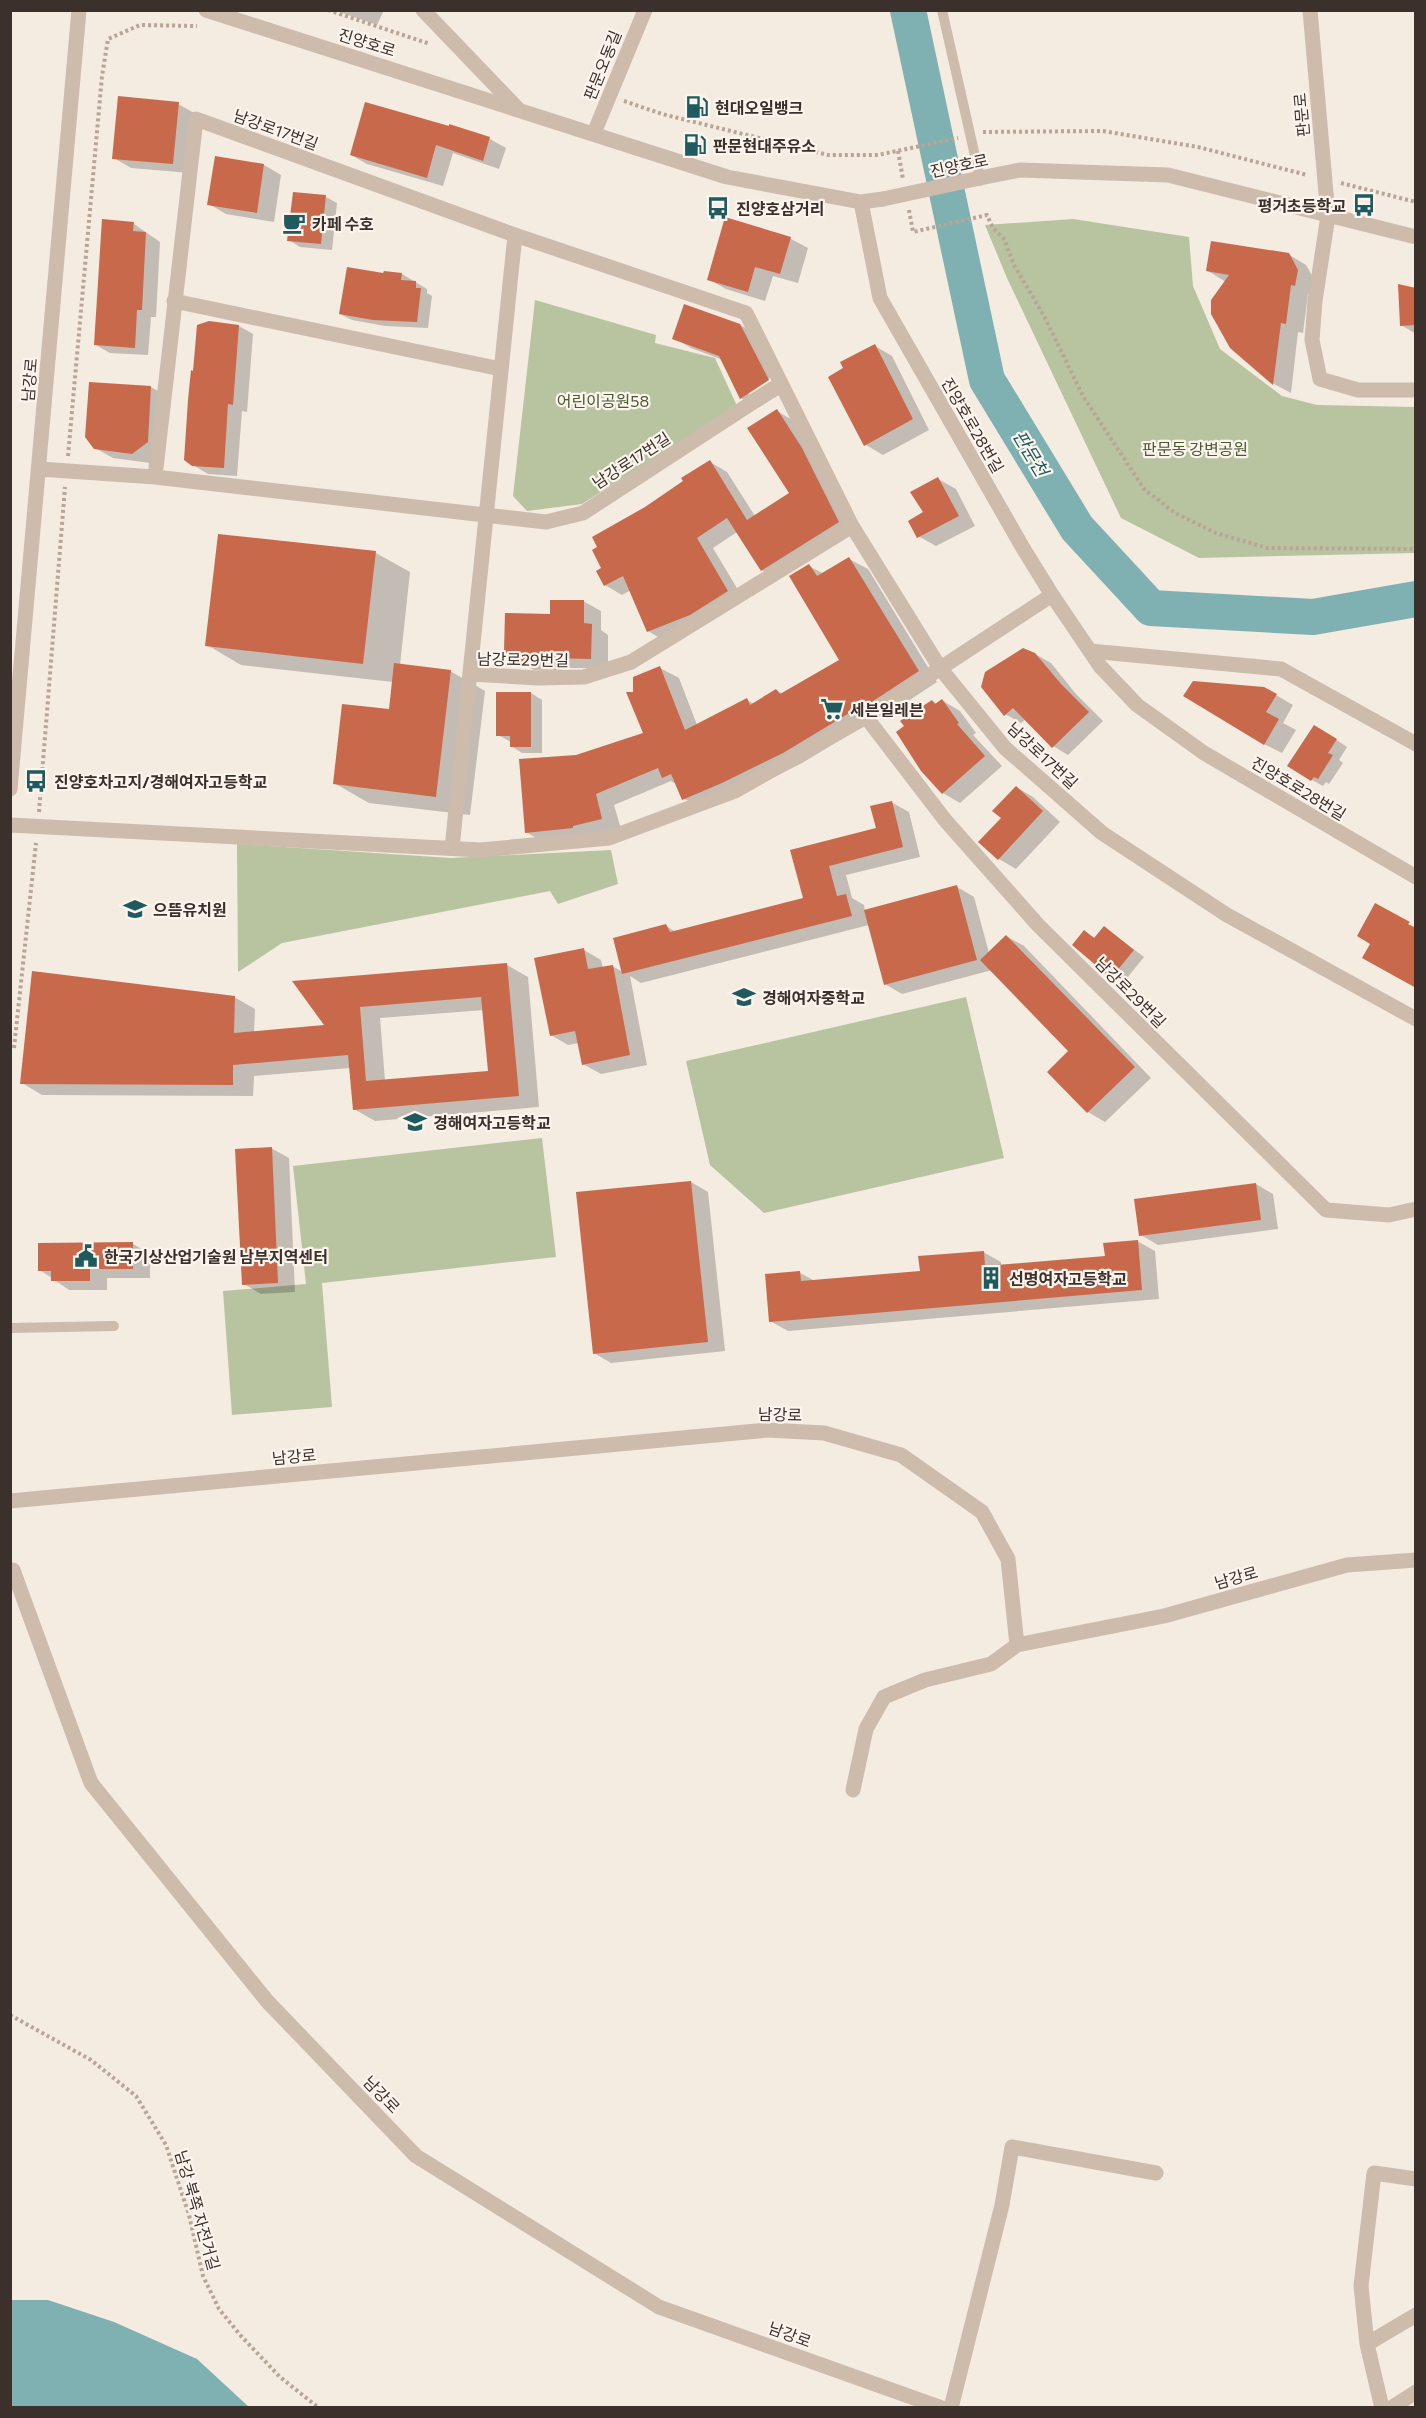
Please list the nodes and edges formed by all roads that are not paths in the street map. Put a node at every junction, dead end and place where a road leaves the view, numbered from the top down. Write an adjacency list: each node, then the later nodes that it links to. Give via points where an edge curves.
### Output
1 (80, 10): 18 (street, 남강로)
2 (206, 10): 7 (street, 진양호로)
3 (423, 10): 7 (street, 진양호로)
4 (645, 10): 8 (street, 판문오동길)
5 (942, 10): 9 (lane)
6 (1310, 10): 11 (street, 판문로)
7 (517, 108): 8 (street, 진양호로)
8 (594, 134): 10 (street, 진양호로, via 726,177)
9 (980, 178): 10 (street, 진양호로, bridge); 11 (street, 진양호로, via 1020,170 1168,176)
10 (861, 202): 22 (street, 진양호로28번길, via 880,298)
11 (1328, 216): 13 (street, 진양호로); 17 (street, 판문로, via 1312,340 1320,380 1358,390)
12 (515, 236): 14 (street, 남강로17번길, via 196,119); 15 (street); 16 (street, 남강로17번길, via 746,313)
13 (1416, 237)
14 (174, 301): 15 (street); 19 (street, 남강로17번길)
15 (501, 369): 20 (street)
16 (781, 384): 20 (street, 남강로17번길, via 582,513 546,522); 21 (street, 남강로17번길)
17 (1416, 390)
18 (39, 469): 19 (street, 남강로17번길); 28 (street, 남강로)
19 (155, 477): 20 (street, 남강로17번길)
20 (486, 516): 25 (street)
21 (852, 526): 24 (street, 남강로17번길); 25 (street, 남강로29번길, via 631,662 584,677)
22 (1052, 595): 23 (street, 진양호로28번길); 24 (street)
23 (1089, 651): 27 (street, via 1281,669); 31 (street, 진양호로28번길, via 1137,705 1204,753)
24 (940, 668): 26 (street); 32 (street, 남강로17번길, via 1005,748 1102,833 1227,915)
25 (470, 674): 30 (street, 남강로29번길)
26 (866, 717): 30 (street, via 735,791 609,838 480,850); 33 (street, 남강로29번길, via 945,820 1038,925 1326,1210 1389,1215)
27 (1416, 744)
28 (10, 789)
29 (10, 825): 30 (street)
30 (452, 848)
31 (1416, 877)
32 (1416, 1019)
33 (1416, 1209)
34 (114, 1326): 35 (lane)
35 (10, 1328)
36 (10, 1501): 39 (street, 남강로, via 768,1430 824,1433 901,1455 982,1512 1008,1559)
37 (1416, 1560): 39 (street, 남강로, via 1347,1565 1164,1616)
38 (11, 1568): 46 (street, 남강로, via 91,1783 267,2001 416,2156 659,2307)
39 (1017, 1645): 40 (street, via 991,1664 925,1680 884,1697 866,1729)
40 (853, 1790)
41 (1156, 2173): 47 (street, via 1012,2147 1002,2205)
42 (1416, 2179): 44 (street, via 1374,2173 1361,2286)
43 (1416, 2315): 44 (street)
44 (1366, 2344): 48 (street)
45 (1416, 2392): 49 (street)
46 (942, 2408)
47 (951, 2408)
48 (1382, 2408)
49 (1390, 2408)

